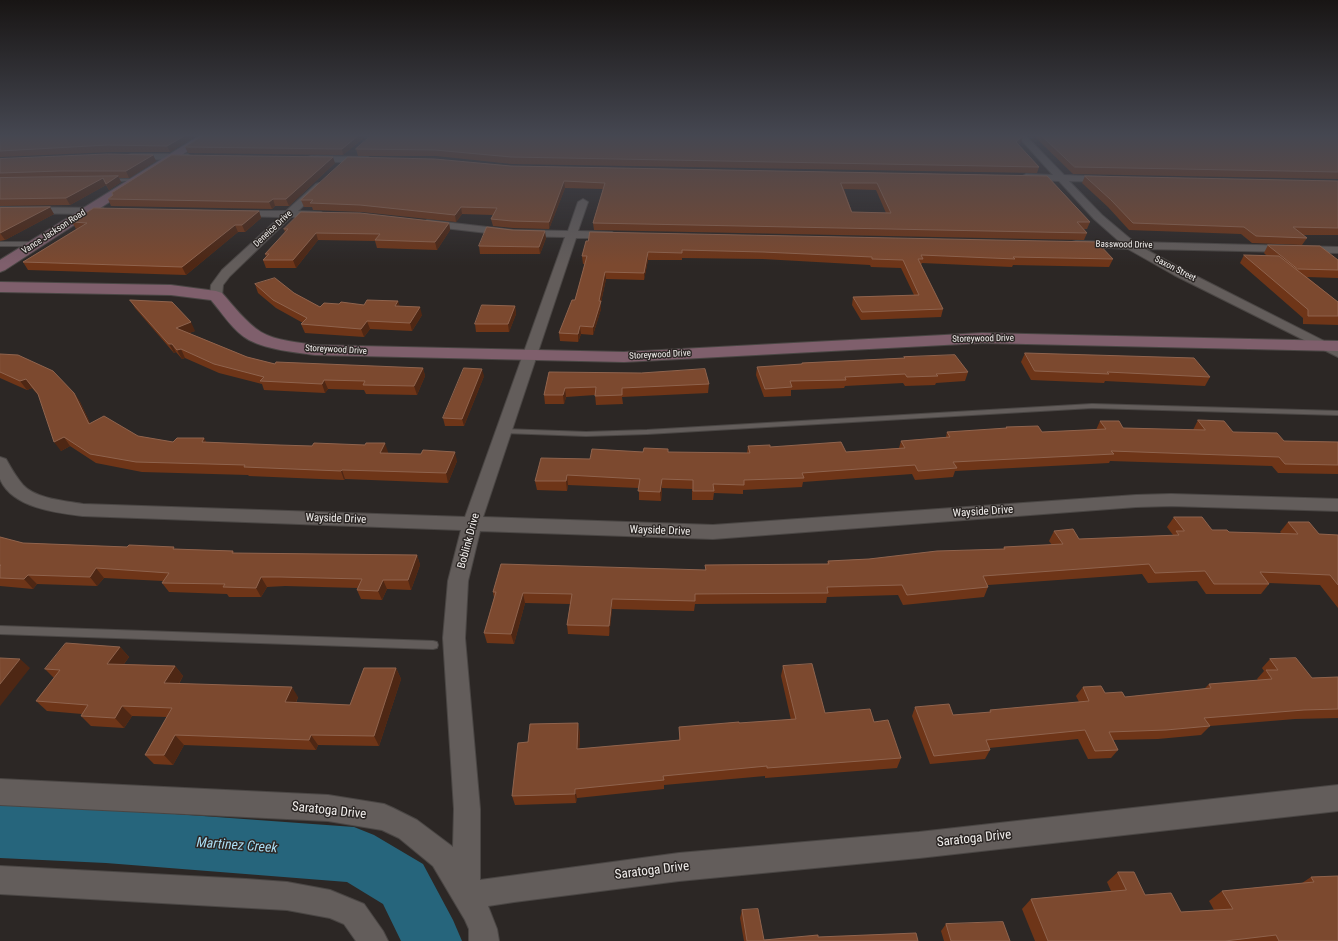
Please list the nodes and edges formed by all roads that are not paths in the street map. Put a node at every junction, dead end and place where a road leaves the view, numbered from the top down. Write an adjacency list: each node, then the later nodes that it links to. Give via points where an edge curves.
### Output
1 (139, 178): 7 (street, Vance Jackson Road)
2 (1058, 178): 3 (street)
3 (1062, 178): 5 (street); 21 (street, Saxon Street, via 1098,217)
4 (326, 179): 13 (street, Deneice Drive)
5 (1116, 179)
6 (107, 180): 7 (lane)
7 (136, 180): 10 (street, Vance Jackson Road)
8 (583, 202): 16 (street, Boblink Drive)
9 (0, 210): 10 (street)
10 (87, 210): 11 (street); 19 (street, Vance Jackson Road)
11 (117, 211)
12 (227, 213): 13 (street)
13 (288, 214): 14 (street); 25 (street, Deneice Drive, via 226,273 217,285)
14 (333, 216)
15 (415, 222): 16 (street, via 513,234)
16 (572, 234): 17 (street); 27 (street, Boblink Drive)
17 (619, 235)
18 (0, 244): 19 (lane)
19 (35, 244): 23 (street, Vance Jackson Road)
20 (1063, 244): 21 (street, Basswood Drive)
21 (1132, 246): 22 (street, Basswood Drive); 26 (street, Saxon Street, via 1178,272)
22 (1338, 250)
23 (0, 267)
24 (0, 287): 25 (street, via 171,290)
25 (216, 296): 27 (street, Storeywood Drive, via 255,336 287,346 315,350)
26 (1333, 348): 27 (street, Storeywood Drive, via 982,338 640,357)
27 (530, 356): 29 (street, Boblink Drive)
28 (1338, 413): 29 (lane, via 1092,406 647,432 586,434)
29 (504, 431): 32 (street, Boblink Drive)
30 (0, 462): 32 (street, Wayside Drive, via 1,468 18,491 39,502 83,510)
31 (1338, 505): 32 (street, Wayside Drive, via 1136,500 731,532)
32 (472, 524): 38 (street, Boblink Drive, via 458,581 454,638 467,809)
33 (0, 630): 34 (lane)
34 (434, 645)
35 (0, 792): 38 (street, Saratoga Drive, via 328,808 384,817 408,829 443,856)
36 (1338, 798): 38 (street, Saratoga Drive, via 919,845 679,867)
37 (0, 880): 39 (street, via 287,896 330,904 354,914)
38 (466, 896): 40 (street, via 483,929)
39 (373, 941)
40 (484, 941)

